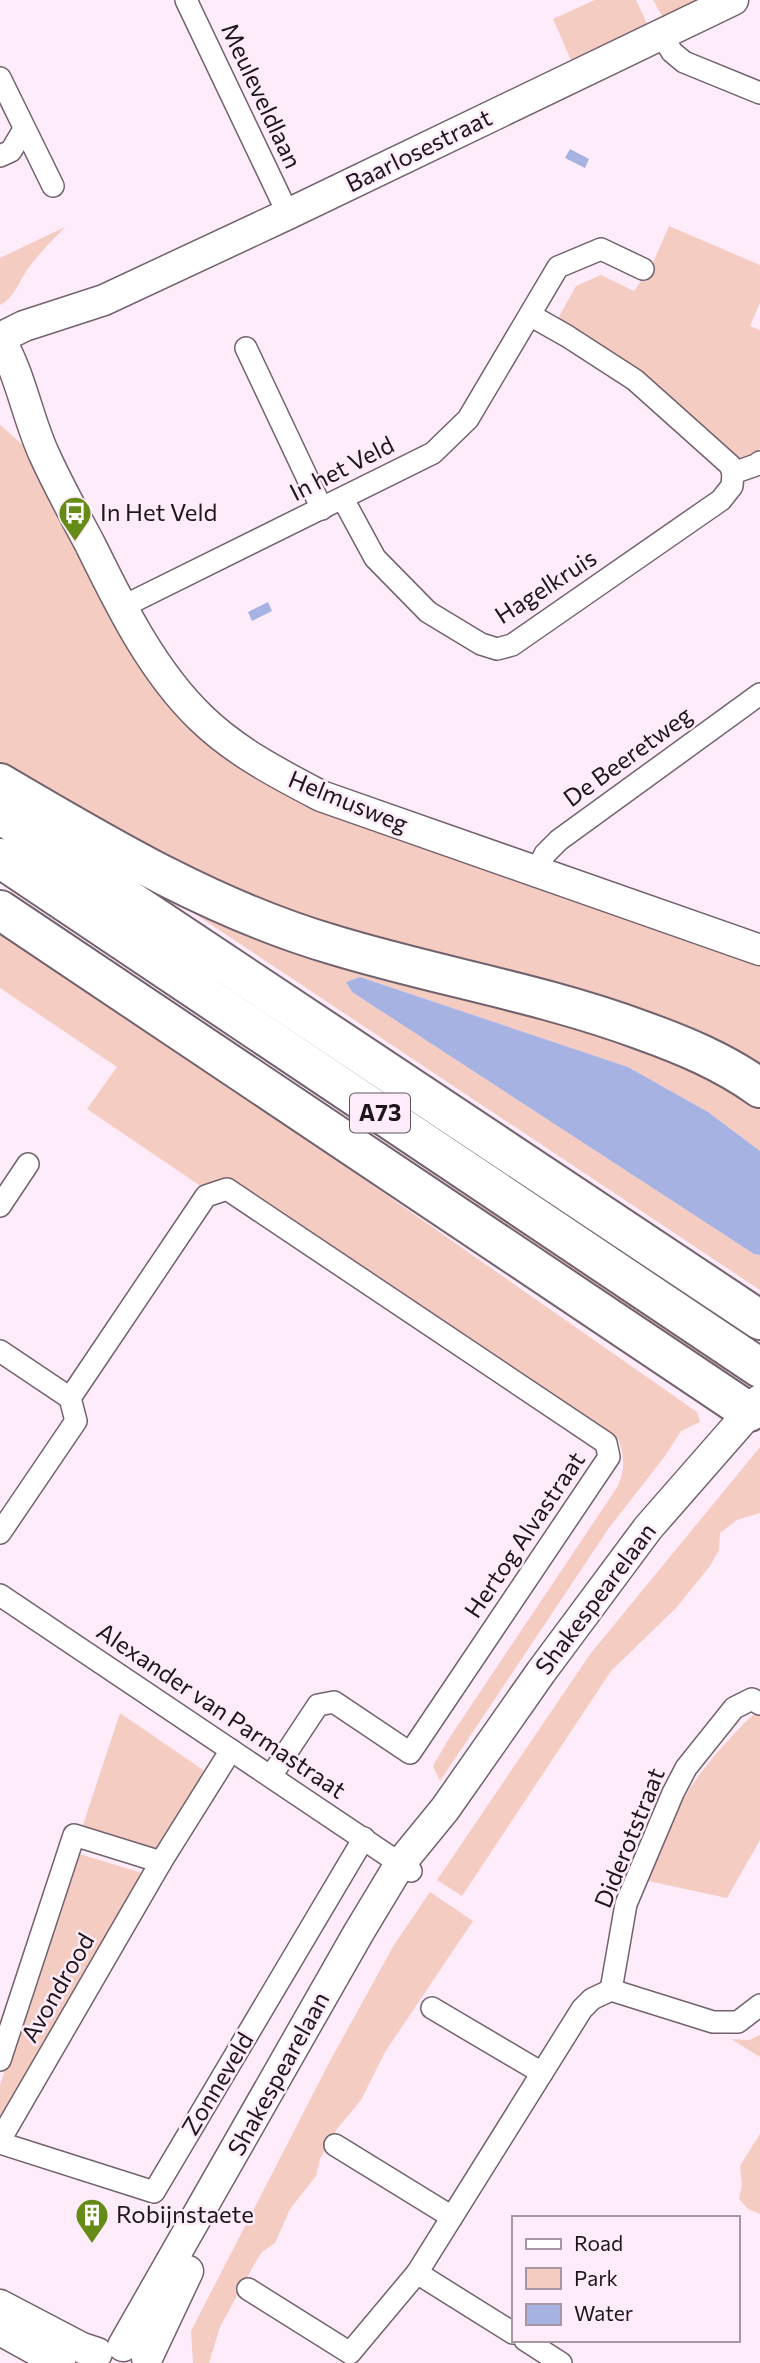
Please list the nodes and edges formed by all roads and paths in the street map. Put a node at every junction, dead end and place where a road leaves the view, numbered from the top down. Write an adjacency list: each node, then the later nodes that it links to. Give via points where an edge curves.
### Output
1 (187, 0): 9 (street, Meuleveldlaan)
2 (733, 0): 3 (street, Baarlosestraat)
3 (660, 34): 5 (street, via 684,62); 9 (street, Baarlosestraat)
4 (0, 78): 6 (street)
5 (760, 93)
6 (24, 129): 7 (street, via 11,151); 8 (street)
7 (0, 156)
8 (53, 186)
9 (288, 214): 13 (street, Baarlosestraat, via 104,300 24,326)
10 (643, 269): 11 (street, In het Veld, via 601,248 558,267)
11 (530, 315): 17 (street, via 635,380); 18 (street, In het Veld, via 468,419 433,453)
12 (246, 348): 19 (street)
13 (2, 349): 15 (street, Helmusweg)
14 (0, 398): 15 (street, Helmusweg)
15 (43, 453): 20 (street, Helmusweg)
16 (760, 462): 17 (street)
17 (733, 472): 18 (street, Hagelkruis, via 732,486 721,500 512,645 497,649 428,612 375,558)
18 (343, 499): 19 (street, In het Veld)
19 (323, 509): 20 (street, In het Veld)
20 (122, 607): 25 (street, Helmusweg, via 140,639 201,718 254,761 321,796)
21 (760, 694): 25 (street, De Beeretweg, via 559,840)
22 (0, 783): 28 (highway, via 116,851 227,907 333,945 594,1012 680,1044)
23 (0, 814): 31 (highway, A73)
24 (0, 858): 33 (highway, A73)
25 (536, 872): 27 (street, Helmusweg)
26 (0, 910): 35 (highway, A73)
27 (760, 950)
28 (760, 1088)
29 (28, 1164): 30 (street)
30 (0, 1206)
31 (760, 1320)
32 (0, 1351): 34 (street)
33 (760, 1367)
34 (70, 1398): 36 (street, via 76,1421); 40 (street, Hertog Alvastraat, via 206,1196 227,1189 607,1443 609,1457 410,1753 334,1702 318,1704)
35 (755, 1406): 43 (street, Shakespearelaan, via 648,1528 541,1672)
36 (0, 1533)
37 (0, 1595): 39 (street, Alexander van Parmastraat)
38 (760, 1704): 44 (street, Diderotstraat, via 752,1699 734,1708 673,1793 626,1904)
39 (231, 1749): 40 (street, Alexander van Parmastraat); 42 (street, Avondrood)
40 (271, 1776): 41 (street, Alexander van Parmastraat)
41 (364, 1838): 43 (street, Alexander van Parmastraat); 49 (street, Zonneveld, via 154,2192)
42 (161, 1862): 47 (street, Avondrood, via 74,1835); 49 (street, Avondrood)
43 (406, 1868): 58 (street, Shakespearelaan, via 359,1932)
44 (611, 1990): 45 (street, via 713,2022 738,2022); 48 (street, via 582,2009)
45 (760, 2005)
46 (432, 2008): 48 (street)
47 (0, 2060)
48 (542, 2073): 51 (street)
49 (0, 2142)
50 (335, 2145): 51 (street)
51 (452, 2217): 52 (street)
52 (417, 2273): 53 (street, via 350,2353); 56 (street)
53 (248, 2290)
54 (0, 2305): 58 (street, via 82,2348)
55 (0, 2330): 59 (street)
56 (512, 2332)
57 (528, 2342): 60 (street)
58 (121, 2357)
59 (60, 2363)
60 (561, 2363)

